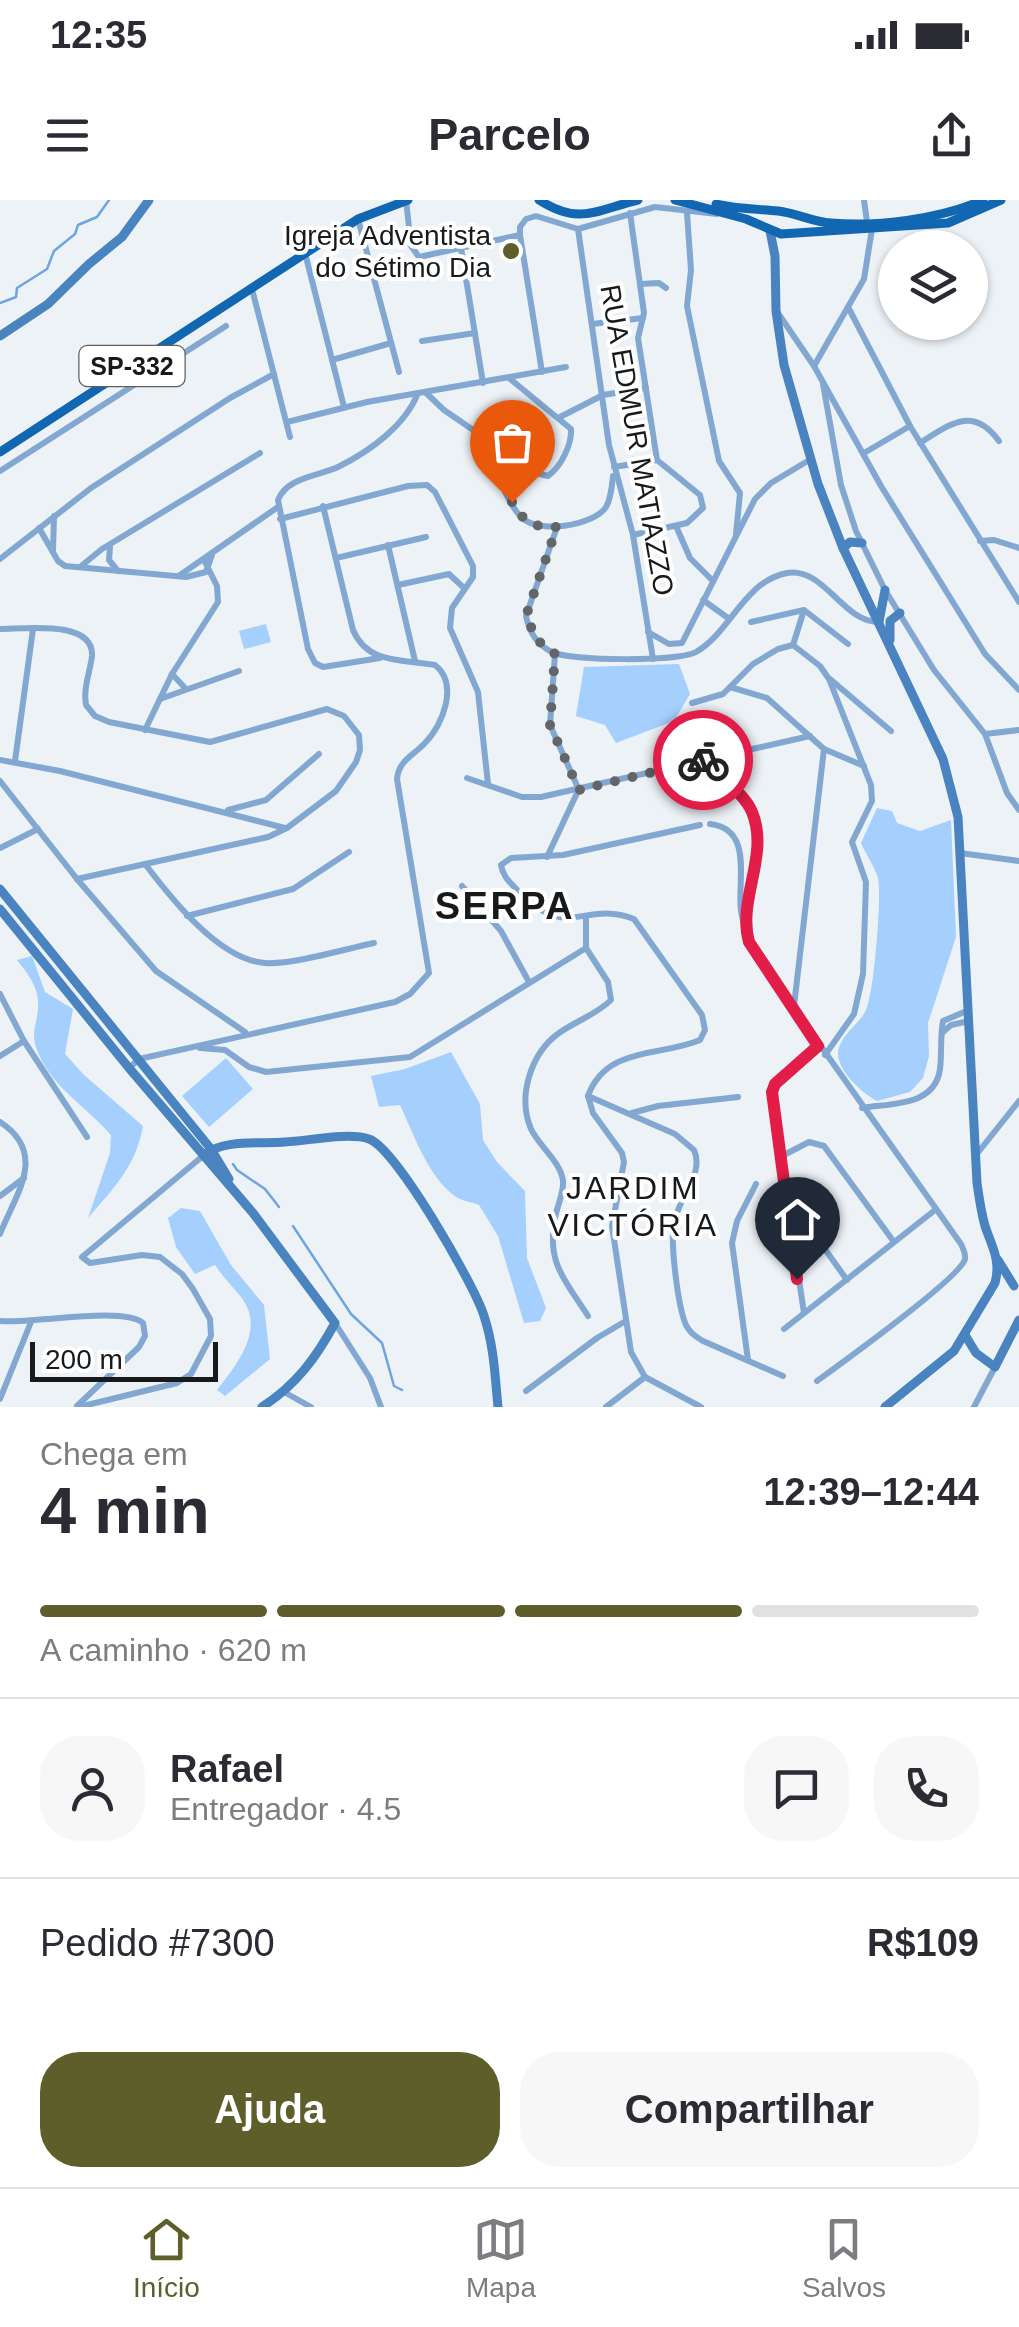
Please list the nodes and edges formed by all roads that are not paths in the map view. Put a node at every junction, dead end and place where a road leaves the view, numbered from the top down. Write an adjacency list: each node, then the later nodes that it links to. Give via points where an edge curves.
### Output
1 (149, 200): 34 (street, via 122,237 48,304)
2 (407, 200): 15 (main road, SP-332); 21 (street, via 416,256)
3 (539, 200): 4 (main road, via 576,216)
4 (638, 200)
5 (674, 200): 14 (main road)
6 (702, 200): 10 (main road)
7 (864, 200): 16 (street)
8 (983, 200): 16 (main road, via 943,216)
9 (1001, 200): 16 (main road, via 948,222)
10 (775, 211): 13 (main road); 18 (main road)
11 (630, 213): 12 (street); 17 (street); 24 (street)
12 (687, 213): 14 (street); 75 (street, via 687,306 720,461 740,493)
13 (788, 213): 16 (main road); 19 (main road)
14 (729, 214): 18 (main road)
15 (358, 219): 22 (main road, SP-332); 37 (street)
16 (870, 225): 19 (main road); 27 (street, via 864,279)
17 (578, 229): 20 (street, via 536,216 526,219); 30 (street, RUA EDMUR MATIAZZO)
18 (770, 231): 19 (main road); 23 (street)
19 (788, 234): 23 (street)
20 (520, 235): 21 (street); 42 (street)
21 (461, 248): 33 (street)
22 (305, 253): 26 (main road, SP-332); 38 (street)
23 (776, 266): 28 (street)
24 (640, 284): 25 (street); 29 (street)
25 (666, 288)
26 (252, 289): 43 (street); 58 (main road, SP-332)
27 (848, 307): 39 (street); 53 (street)
28 (776, 311): 32 (street); 35 (street)
29 (643, 318): 30 (street); 47 (street, via 638,332)
30 (592, 324): 49 (street, RUA EDMUR MATIAZZO)
31 (226, 326): 66 (street)
32 (778, 331): 35 (street); 63 (street)
33 (475, 333): 36 (street); 45 (street)
34 (0, 336)
35 (795, 337): 39 (street)
36 (422, 342)
37 (391, 343): 38 (street); 41 (street)
38 (332, 360): 50 (street)
39 (814, 366): 46 (street)
40 (566, 367): 42 (street)
41 (399, 372)
42 (542, 372): 44 (street)
43 (274, 374): 52 (street); 69 (street)
44 (509, 378): 45 (street); 51 (street)
45 (482, 384): 48 (street)
46 (823, 384): 61 (street); 78 (street, via 841,485)
47 (646, 388): 49 (street); 64 (street)
48 (422, 392): 50 (street); 54 (street); 68 (street, via 399,424 341,466 286,487)
49 (602, 395): 51 (street); 65 (street, RUA EDMUR MATIAZZO)
50 (344, 407): 52 (street)
51 (560, 418): 59 (street, via 572,432 548,476)
52 (287, 422): 55 (street)
53 (910, 426): 57 (street); 61 (street)
54 (482, 435): 59 (street); 62 (street)
55 (290, 437)
56 (999, 441): 57 (street, via 972,420)
57 (920, 443): 77 (street)
58 (0, 449)
59 (503, 450): 62 (street)
60 (260, 453): 80 (street)
61 (864, 453): 122 (street, via 985,654)
62 (492, 459): 73 (street, via 519,515 534,526)
63 (811, 459): 75 (street, via 762,491); 81 (street)
64 (657, 460): 65 (street); 71 (street, via 702,500 700,514)
65 (614, 468): 73 (street, via 606,508); 74 (street, RUA EDMUR MATIAZZO)
66 (0, 471)
67 (324, 506): 70 (street); 85 (street); 96 (street, via 428,485 470,556 474,572)
68 (278, 508): 70 (street); 84 (street)
69 (54, 516): 72 (street); 83 (street)
70 (280, 518): 114 (street, via 315,663)
71 (676, 526): 74 (street); 94 (street, via 690,558)
72 (38, 527): 83 (street); 86 (street)
73 (557, 527): 113 (street, via 526,616 537,640)
74 (633, 534): 109 (street, RUA EDMUR MATIAZZO)
75 (736, 534): 94 (street)
76 (426, 537): 79 (street)
77 (980, 541): 82 (street); 99 (street)
78 (862, 543): 81 (street); 97 (street)
79 (388, 546): 85 (street); 95 (street)
80 (110, 548): 88 (street); 89 (street); 91 (street)
81 (843, 548): 100 (street)
82 (1019, 548)
83 (53, 553): 88 (street, via 61,564)
84 (212, 555): 87 (street); 90 (street)
85 (336, 558): 114 (street, via 358,640)
86 (0, 559)
87 (204, 560): 90 (street); 92 (street)
88 (80, 567): 89 (street)
89 (91, 568): 91 (street)
90 (209, 569): 92 (street); 93 (street)
91 (118, 571): 92 (street)
92 (195, 572): 93 (street)
93 (214, 580): 118 (street, via 218,602)
94 (712, 581): 98 (street)
95 (398, 585): 96 (street, via 450,574); 116 (street)
96 (464, 588): 138 (street, via 450,628 478,692)
97 (885, 590): 102 (street); 106 (street)
98 (703, 600): 104 (street); 109 (street, via 682,643)
99 (1019, 602)
100 (872, 609): 103 (street); 106 (street)
101 (804, 610): 105 (street); 110 (street); 111 (street)
102 (900, 613): 112 (street, via 890,621); 128 (street)
103 (854, 614): 104 (street, via 807,575 789,573 768,581); 106 (street)
104 (728, 618): 115 (street, via 691,654)
105 (751, 622)
106 (878, 622): 112 (street)
107 (0, 629): 108 (street)
108 (33, 629): 125 (street, via 72,630 88,640 90,711); 134 (street)
109 (648, 632): 115 (street, RUA EDMUR MATIAZZO)
110 (848, 644)
111 (793, 645): 119 (street); 120 (street, via 767,654)
112 (890, 648): 148 (street, via 952,784)
113 (555, 654): 115 (street); 139 (street, via 550,725)
114 (380, 658): 116 (street)
115 (652, 658)
116 (416, 662): 167 (street, via 440,669 447,698 432,735 404,761 398,779 429,973 395,1002)
117 (239, 670): 121 (street)
118 (172, 674): 121 (street); 123 (street)
119 (829, 679): 127 (street); 135 (street)
120 (730, 687): 124 (street); 129 (street, via 768,698)
121 (186, 689): 123 (street)
122 (1019, 690)
123 (159, 699): 125 (street)
124 (692, 704)
125 (145, 730): 145 (street, via 210,742 318,710 344,716 360,742 351,772)
126 (1019, 730): 128 (street)
127 (890, 731)
128 (985, 734): 140 (street)
129 (810, 736): 130 (street); 133 (street)
130 (824, 749): 135 (street); 165 (street)
131 (319, 754): 141 (street, via 266,800)
132 (0, 760): 134 (street)
133 (706, 760): 139 (street); 158 (street, via 748,804 757,826)
134 (15, 761): 141 (street)
135 (866, 767): 171 (street, via 872,802 852,842 866,882 863,974 854,1014)
136 (467, 778): 138 (street)
137 (0, 782): 144 (street)
138 (488, 784): 139 (street, via 531,798)
139 (579, 790): 149 (street)
140 (1019, 810)
141 (222, 811): 145 (street)
142 (710, 824): 158 (street, via 724,826 738,844)
143 (700, 825): 149 (street)
144 (38, 828): 146 (street); 152 (street)
145 (287, 828): 151 (street)
146 (0, 848)
147 (349, 852): 156 (street, via 293,889)
148 (960, 853): 150 (street); 166 (street)
149 (547, 858): 157 (street, via 507,860 501,869 544,914)
150 (1019, 861)
151 (146, 864): 152 (street); 156 (street)
152 (77, 879): 167 (street, via 156,971)
153 (462, 886): 161 (street)
154 (0, 889): 173 (street)
155 (0, 909): 174 (street)
156 (186, 916): 159 (street, via 264,963)
157 (586, 916): 160 (street); 175 (street, via 638,922 690,994 705,1030 694,1043 624,1058 596,1080)
158 (746, 924): 165 (street, via 752,949)
159 (374, 943)
160 (586, 948): 162 (street); 198 (street, via 608,982 611,1000 548,1042 531,1070 526,1106 532,1130 562,1174 553,1231 559,1271)
161 (520, 962): 162 (street); 163 (street)
162 (541, 975): 163 (street)
163 (529, 982): 170 (street, via 402,1059 266,1072 225,1050)
164 (0, 994): 168 (street)
165 (794, 1007): 169 (street)
166 (969, 1016): 178 (street, via 942,1034 933,1088 910,1101); 184 (street)
167 (246, 1033): 170 (street)
168 (24, 1041): 172 (street); 181 (street)
169 (818, 1046): 171 (street); 183 (street, via 772,1088)
170 (194, 1047): 173 (street)
171 (825, 1054): 178 (street)
172 (0, 1056)
173 (139, 1058): 174 (street); 182 (street)
174 (129, 1068): 182 (street)
175 (588, 1096): 179 (street); 202 (street, via 624,1162 612,1226)
176 (738, 1096): 179 (street)
177 (1019, 1101): 184 (street)
178 (862, 1108): 189 (street)
179 (631, 1114): 208 (street, via 675,1134 697,1155 673,1231 682,1312 693,1335)
180 (1, 1123): 185 (street, via 25,1154)
181 (87, 1137)
182 (207, 1156): 203 (street); 217 (street, via 82,1260 160,1257 182,1274 210,1319 208,1348 186,1379); 223 (street, via 237,1146 364,1138 384,1150 478,1298 492,1344)
183 (782, 1156): 188 (street); 192 (street, via 810,1142 824,1146)
184 (975, 1156): 193 (street, via 984,1224)
185 (26, 1177): 187 (street); 190 (street)
186 (756, 1184): 208 (street, via 732,1243)
187 (0, 1196)
188 (787, 1201): 194 (street); 197 (street)
189 (935, 1210): 192 (street); 213 (street, via 963,1250 962,1264)
190 (3, 1215): 191 (street)
191 (0, 1234)
192 (894, 1242): 194 (street)
193 (998, 1260): 195 (street); 196 (street)
194 (847, 1280): 197 (street)
195 (995, 1283): 196 (street); 205 (street)
196 (1016, 1288)
197 (804, 1313): 204 (street)
198 (588, 1316)
199 (1019, 1320): 209 (street)
200 (0, 1321): 201 (street)
201 (31, 1322): 212 (street, via 140,1319 143,1342); 218 (street)
202 (624, 1322): 211 (street, via 630,1352); 215 (street)
203 (335, 1323): 214 (street); 222 (street)
204 (784, 1329)
205 (965, 1336): 206 (street); 207 (street)
206 (954, 1351): 207 (street); 227 (street)
207 (976, 1353): 209 (street)
208 (748, 1360): 210 (street)
209 (994, 1367): 228 (street)
210 (783, 1376)
211 (645, 1377): 216 (street); 226 (street)
212 (109, 1378): 217 (street); 219 (street)
213 (817, 1381)
214 (284, 1392): 220 (street); 221 (street)
215 (526, 1392)
216 (624, 1392): 224 (street); 225 (street)
217 (124, 1396): 219 (street)
218 (0, 1399)
219 (78, 1407)
220 (262, 1407)
221 (311, 1407)
222 (380, 1407)
223 (498, 1407)
224 (606, 1407)
225 (621, 1407)
226 (701, 1407)
227 (885, 1407)
228 (974, 1407)

